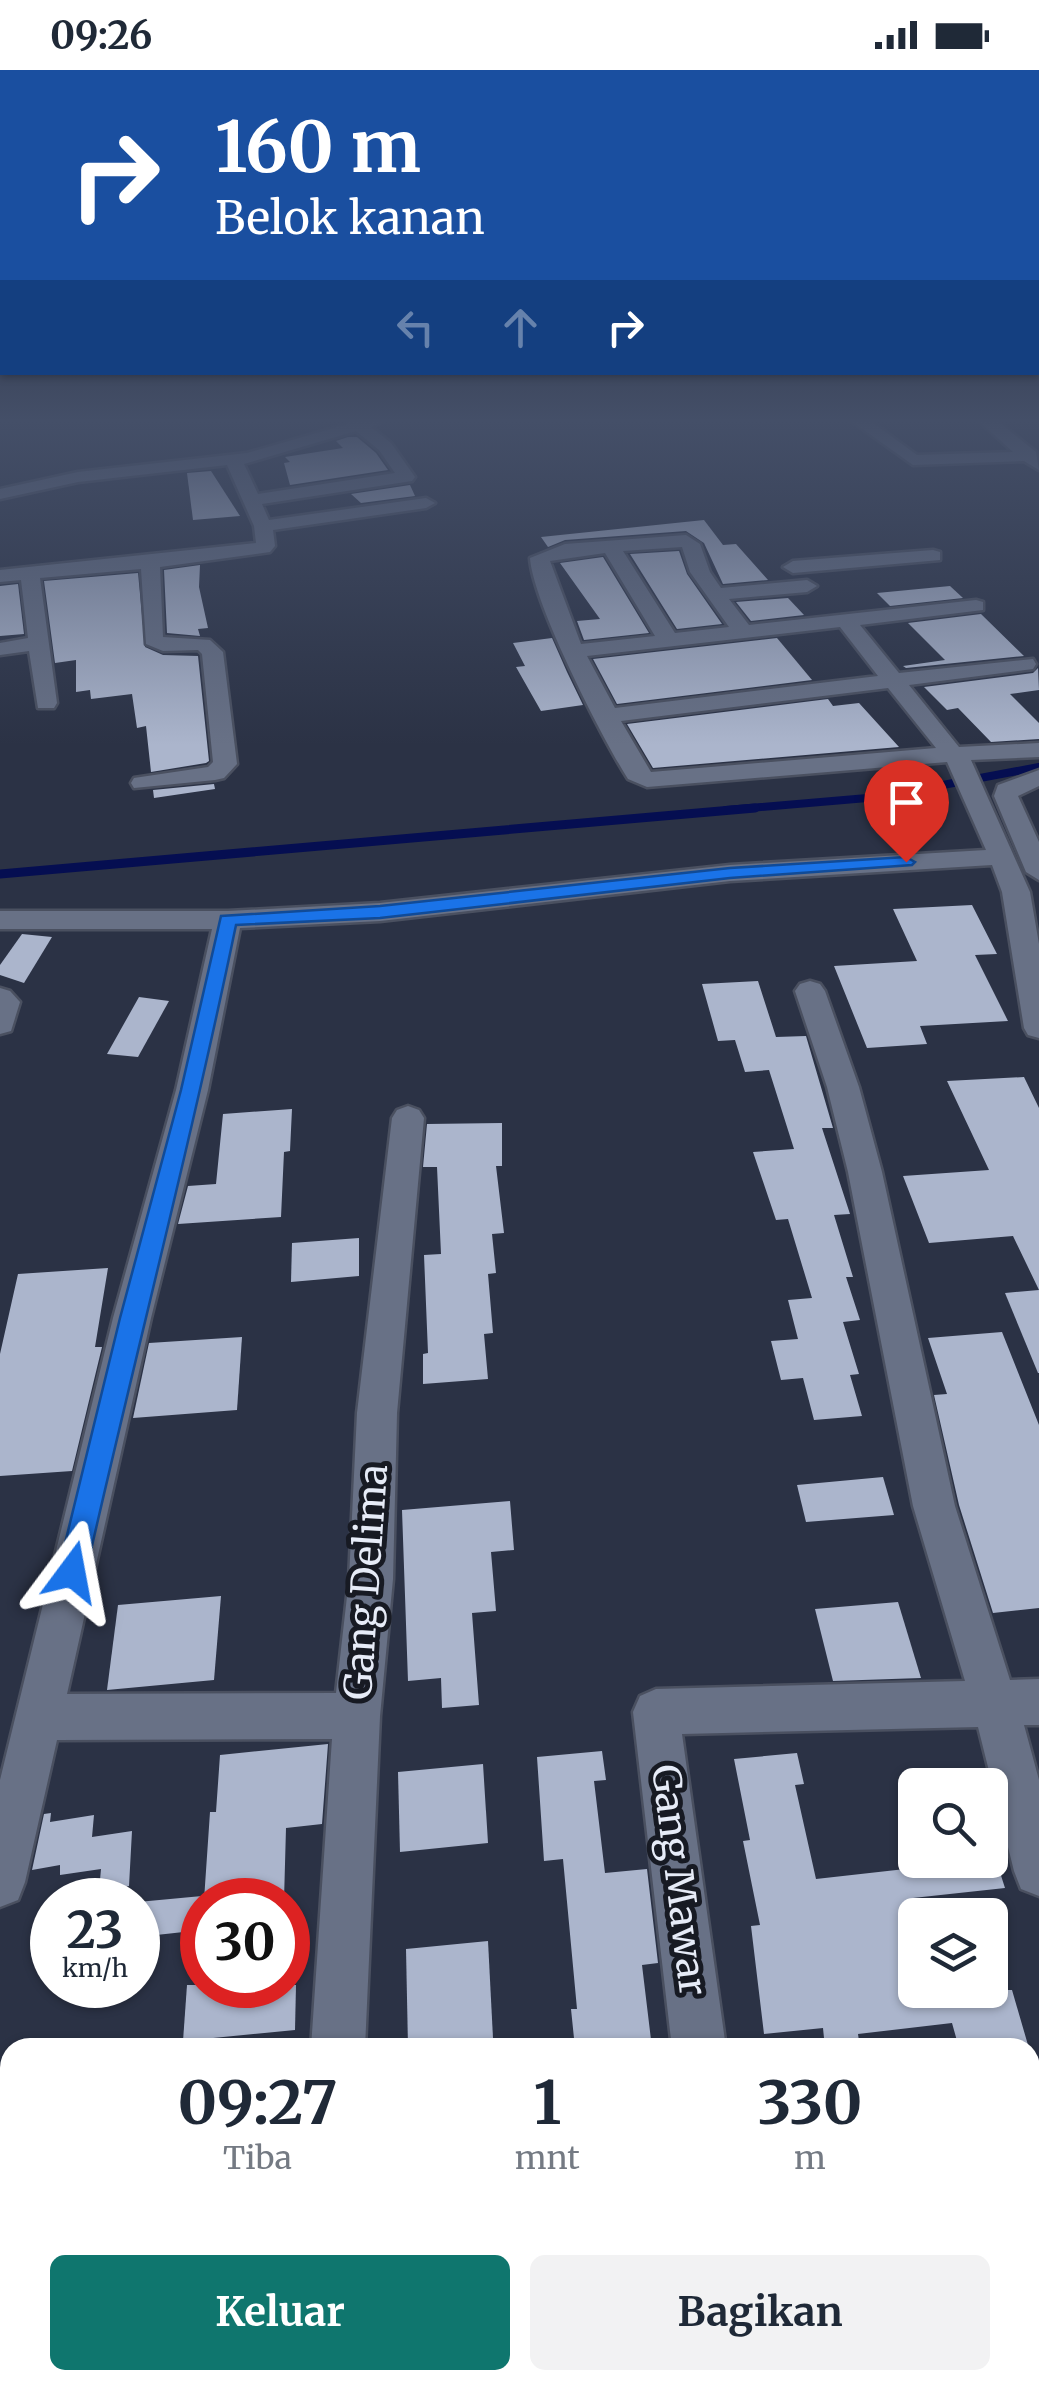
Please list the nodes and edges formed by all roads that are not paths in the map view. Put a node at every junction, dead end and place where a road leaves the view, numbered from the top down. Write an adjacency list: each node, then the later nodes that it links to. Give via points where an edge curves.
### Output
1 (263, 528): 4 (street, via 266,546 259,549)
2 (610, 546): 7 (street, via 686,541); 11 (street); 14 (street, via 540,558)
3 (933, 556): 7 (street, via 788,560 807,586)
4 (150, 562): 5 (street); 22 (street, via 153,640 163,646 203,644 212,652 225,764 215,774)
5 (30, 573): 6 (street); 12 (street)
6 (0, 576)
7 (716, 594): 10 (street)
8 (976, 606): 9 (street)
9 (844, 620): 10 (street); 16 (street)
10 (743, 632): 11 (street)
11 (668, 639): 14 (street)
12 (38, 644): 13 (street); 17 (street)
13 (0, 648)
14 (575, 651): 18 (street)
15 (1025, 664): 16 (street)
16 (897, 680): 18 (street); 20 (street)
17 (46, 704)
18 (607, 716): 20 (street, via 638,774 652,781)
19 (1039, 750): 20 (street)
20 (963, 771): 23 (street)
21 (1039, 777): 24 (street, via 1006,796)
22 (144, 783)
23 (1000, 857): 26 (street, via 730,873 380,912); 30 (street, via 1025,928)
24 (1037, 862)
25 (0, 920): 26 (street)
26 (228, 920): 34 (street)
27 (810, 991): 32 (street, via 865,1172 934,1506)
28 (0, 998): 29 (street)
29 (0, 1024)
30 (1039, 1028)
31 (408, 1118): 33 (street, Gang Delima, via 384,1322 371,1578)
32 (1017, 1703): 36 (street); 39 (street, Gang Mawar, via 656,1712)
33 (356, 1716): 34 (street); 38 (street, Gang Delima)
34 (38, 1717): 35 (street)
35 (11, 1780): 37 (street)
36 (1039, 1871)
37 (0, 1882)
38 (339, 2038)
39 (698, 2038)

